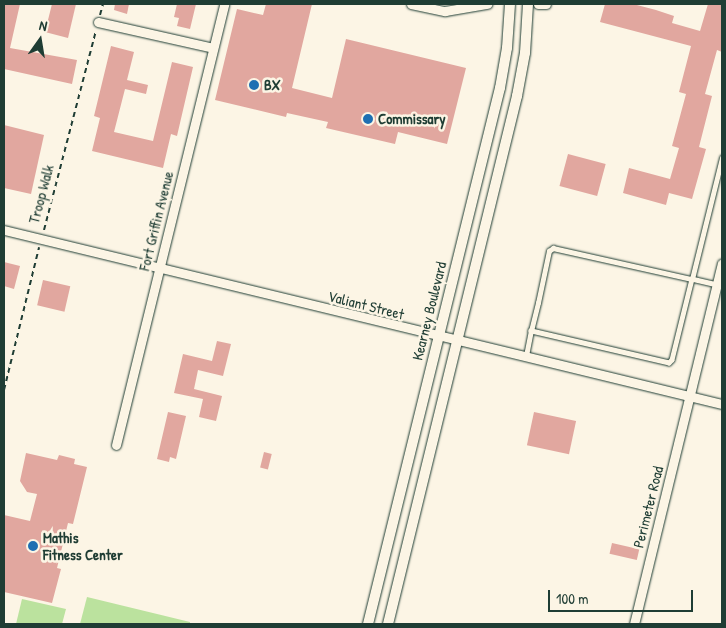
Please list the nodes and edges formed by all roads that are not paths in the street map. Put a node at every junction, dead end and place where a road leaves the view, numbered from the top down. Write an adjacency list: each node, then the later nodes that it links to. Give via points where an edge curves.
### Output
1 (224, 4): 9 (street, Fort Griffin Avenue)
2 (411, 4): 3 (street, via 445,11)
3 (487, 4)
4 (510, 4): 17 (street, Kearney Boulevard, via 500,88)
5 (528, 4): 18 (street, via 522,72)
6 (538, 4): 7 (street)
7 (546, 4)
8 (98, 22): 9 (street)
9 (213, 48): 13 (street, Fort Griffin Avenue)
10 (722, 158): 14 (lane)
11 (4, 230): 13 (street, Valiant Street)
12 (722, 264): 15 (street, Perimeter Road)
13 (159, 267): 17 (street, Valiant Street); 22 (street, Fort Griffin Avenue)
14 (692, 279): 15 (lane); 16 (lane, via 669,363); 16 (lane, via 553,248 549,251)
15 (717, 285): 20 (street, Perimeter Road)
16 (532, 331): 19 (lane)
17 (438, 336): 18 (street, Valiant Street); 23 (street, Kearney Boulevard)
18 (457, 341): 19 (street, Valiant Street); 24 (street)
19 (526, 357): 20 (street, Valiant Street)
20 (690, 397): 21 (street, Valiant Street); 25 (street, Perimeter Road)
21 (722, 404)
22 (116, 445)
23 (368, 624)
24 (388, 624)
25 (634, 624)

